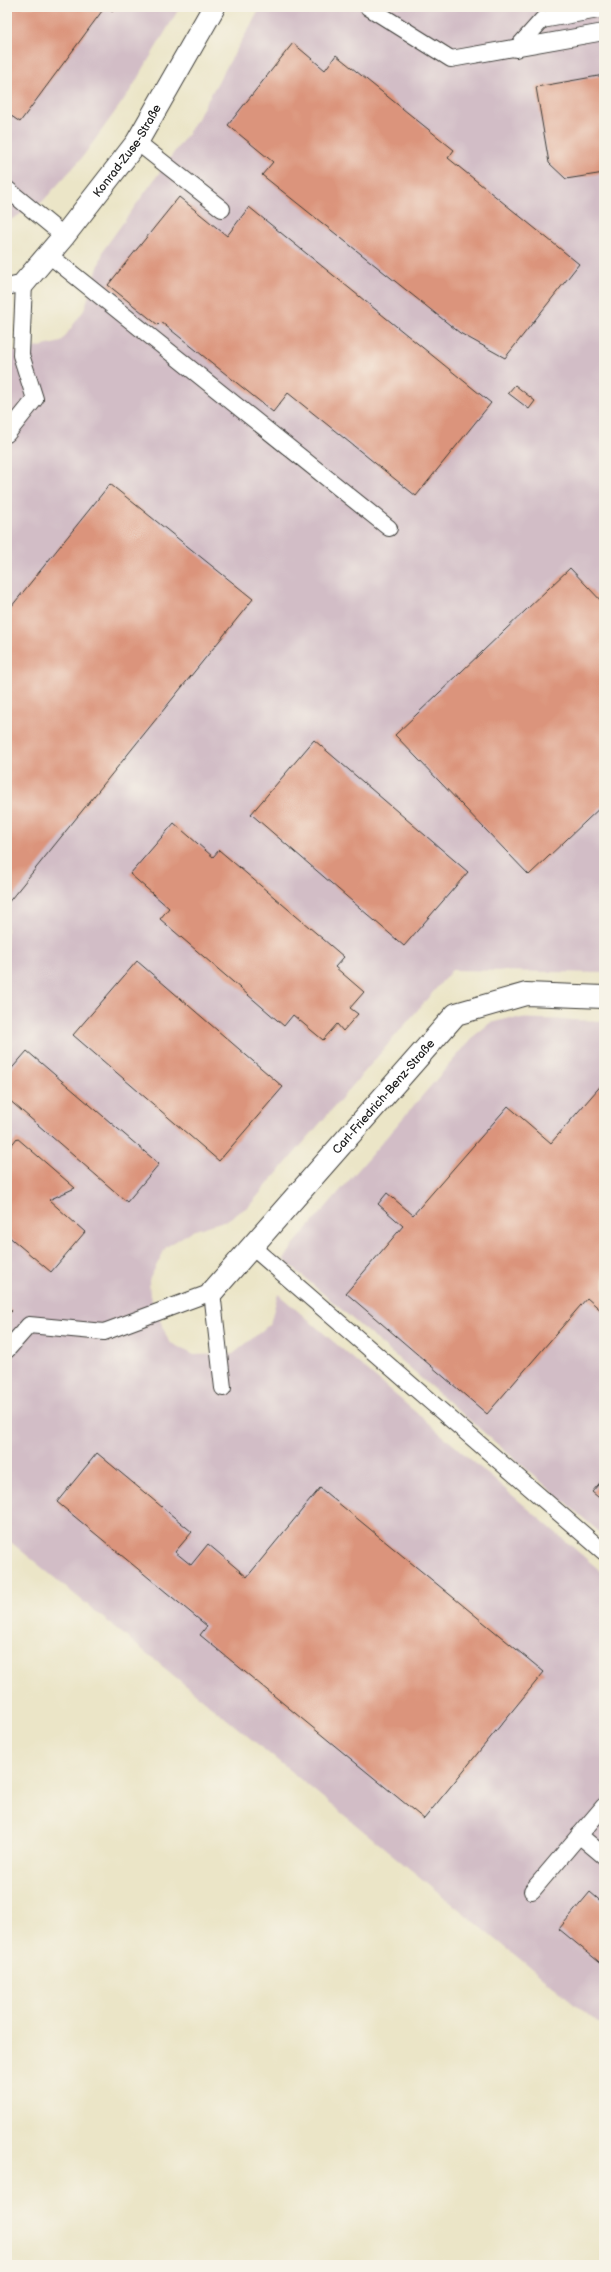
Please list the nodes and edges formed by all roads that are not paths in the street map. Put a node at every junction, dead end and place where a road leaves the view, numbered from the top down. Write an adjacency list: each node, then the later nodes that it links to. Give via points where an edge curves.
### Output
1 (214, 7): 6 (street, Konrad-Zuse-Straße)
2 (368, 7): 5 (lane, via 451,59)
3 (604, 8): 5 (lane, via 542,20)
4 (604, 32): 5 (lane)
5 (516, 49)
6 (137, 142): 8 (lane); 9 (street, Konrad-Zuse-Straße)
7 (7, 189): 9 (lane)
8 (222, 209)
9 (64, 236): 10 (street, Konrad-Zuse-Straße)
10 (49, 255): 11 (street, Konrad-Zuse-Straße); 13 (lane)
11 (16, 285): 12 (lane, via 21,355 35,399)
12 (7, 434)
13 (389, 528)
14 (604, 997): 15 (street, Carl-Friedrich-Benz-Straße, via 526,994 456,1014)
15 (251, 1246): 16 (street, Carl-Friedrich-Benz-Straße); 19 (lane)
16 (212, 1292): 17 (lane, via 104,1332 29,1325); 18 (lane)
17 (7, 1350)
18 (223, 1388)
19 (604, 1552)
20 (604, 1806): 21 (lane)
21 (579, 1835): 22 (lane); 23 (lane)
22 (604, 1856)
23 (532, 1891)

